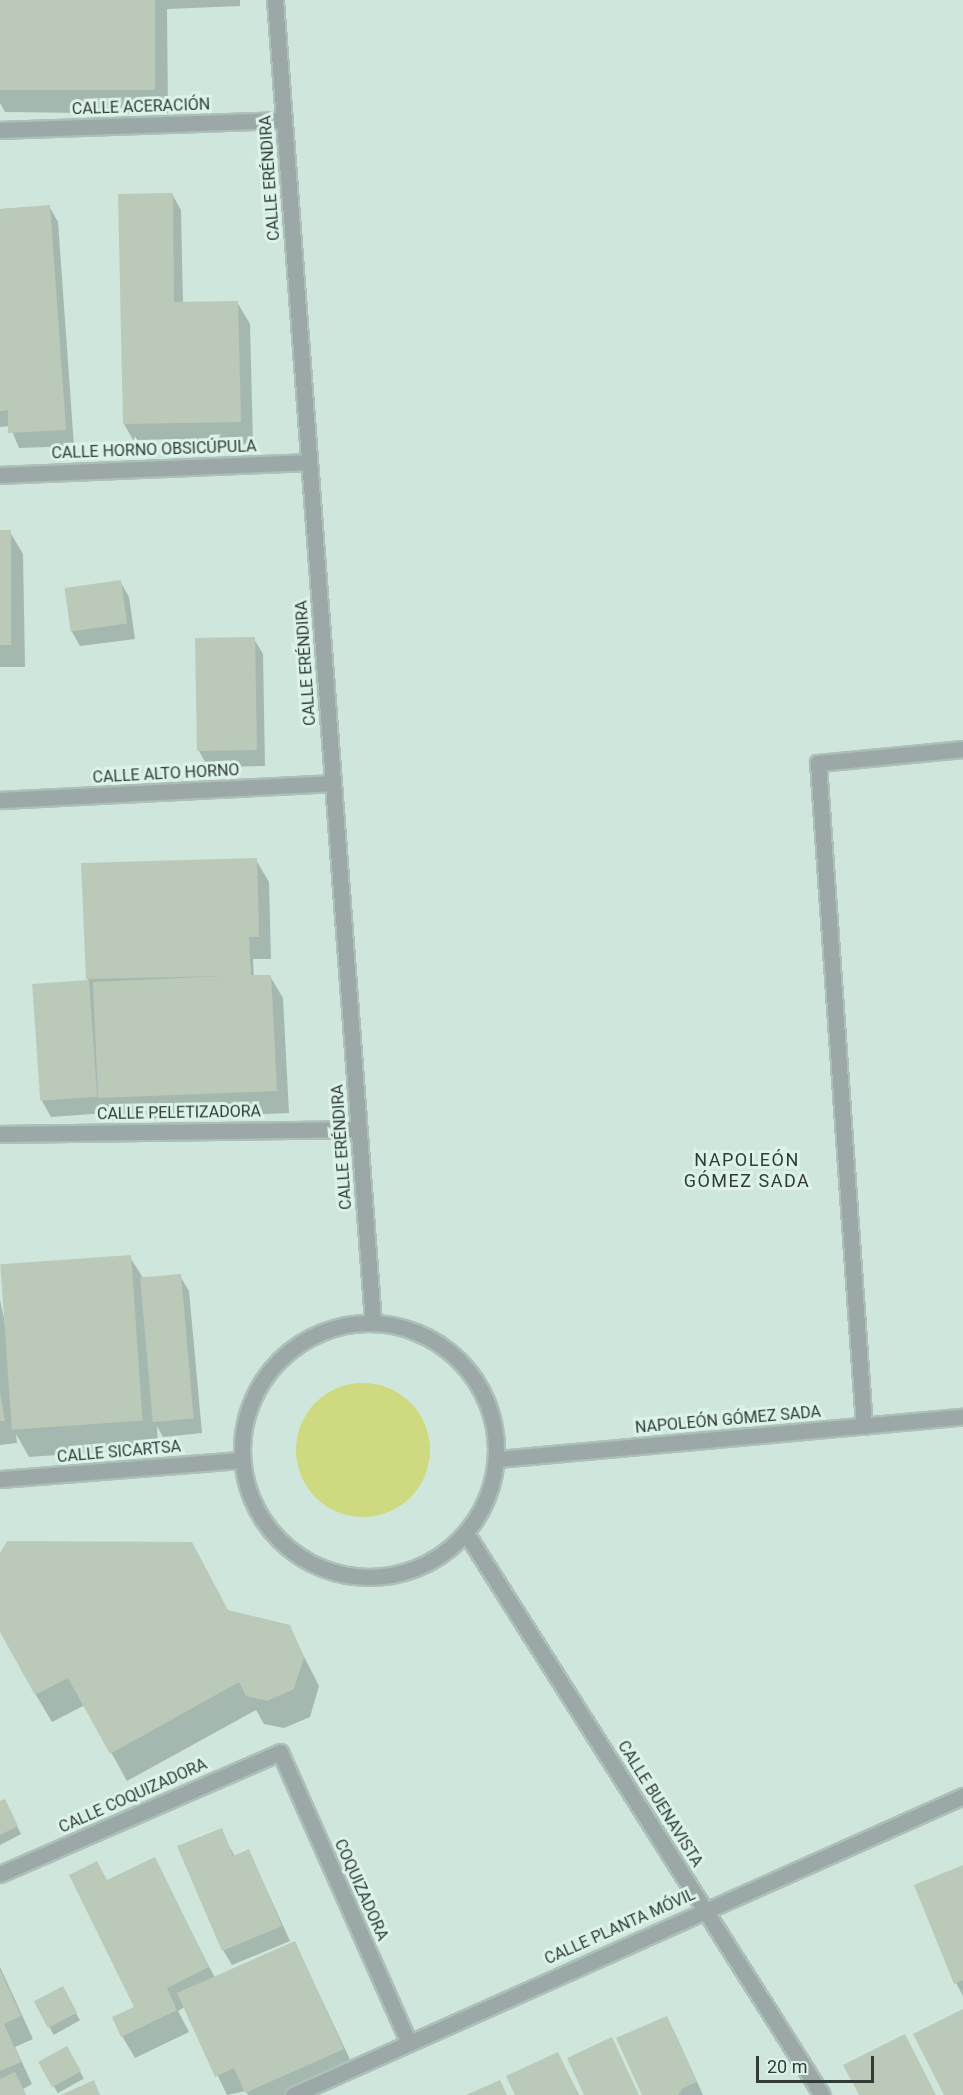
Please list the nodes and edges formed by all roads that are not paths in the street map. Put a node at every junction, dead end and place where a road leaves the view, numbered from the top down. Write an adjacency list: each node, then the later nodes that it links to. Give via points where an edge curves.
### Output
1 (275, 0): 2 (street, CALLE ERÉNDIRA)
2 (284, 120): 3 (street, CALLE ACERACIÓN); 4 (street, CALLE ERÉNDIRA)
3 (0, 130)
4 (309, 462): 5 (street, CALLE HORNO OBSICÚPULA); 7 (street, CALLE ERÉNDIRA)
5 (0, 475)
6 (963, 749): 13 (street, via 818,763)
7 (333, 783): 8 (street, CALLE ALTO HORNO); 9 (street, CALLE ERÉNDIRA)
8 (0, 800)
9 (358, 1129): 10 (street, CALLE PELETIZADORA); 11 (street, CALLE ERÉNDIRA)
10 (0, 1134)
11 (373, 1322): 14 (street, via 412,1330 440,1345 476,1380 492,1418); 15 (street, via 330,1328 292,1347 263,1378 245,1417)
12 (963, 1417): 13 (street, NAPOLEÓN GÓMEZ SADA)
13 (864, 1426): 14 (street, NAPOLEÓN GÓMEZ SADA)
14 (496, 1459): 17 (street, via 488,1499)
15 (242, 1460): 16 (street, CALLE SICARTSA); 17 (street, via 252,1501 276,1537 310,1563 350,1577 393,1576 434,1561)
16 (0, 1479)
17 (466, 1533): 21 (street, CALLE BUENAVISTA)
18 (280, 1752): 20 (street, CALLE COQUIZADORA); 22 (street, COQUIZADORA)
19 (963, 1796): 21 (street, CALLE PLANTA MÓVIL)
20 (0, 1874)
21 (704, 1908): 22 (street, CALLE PLANTA MÓVIL); 24 (street, CALLE BUENAVISTA)
22 (409, 2043): 23 (street, CALLE PLANTA MÓVIL)
23 (293, 2095)
24 (822, 2095)

